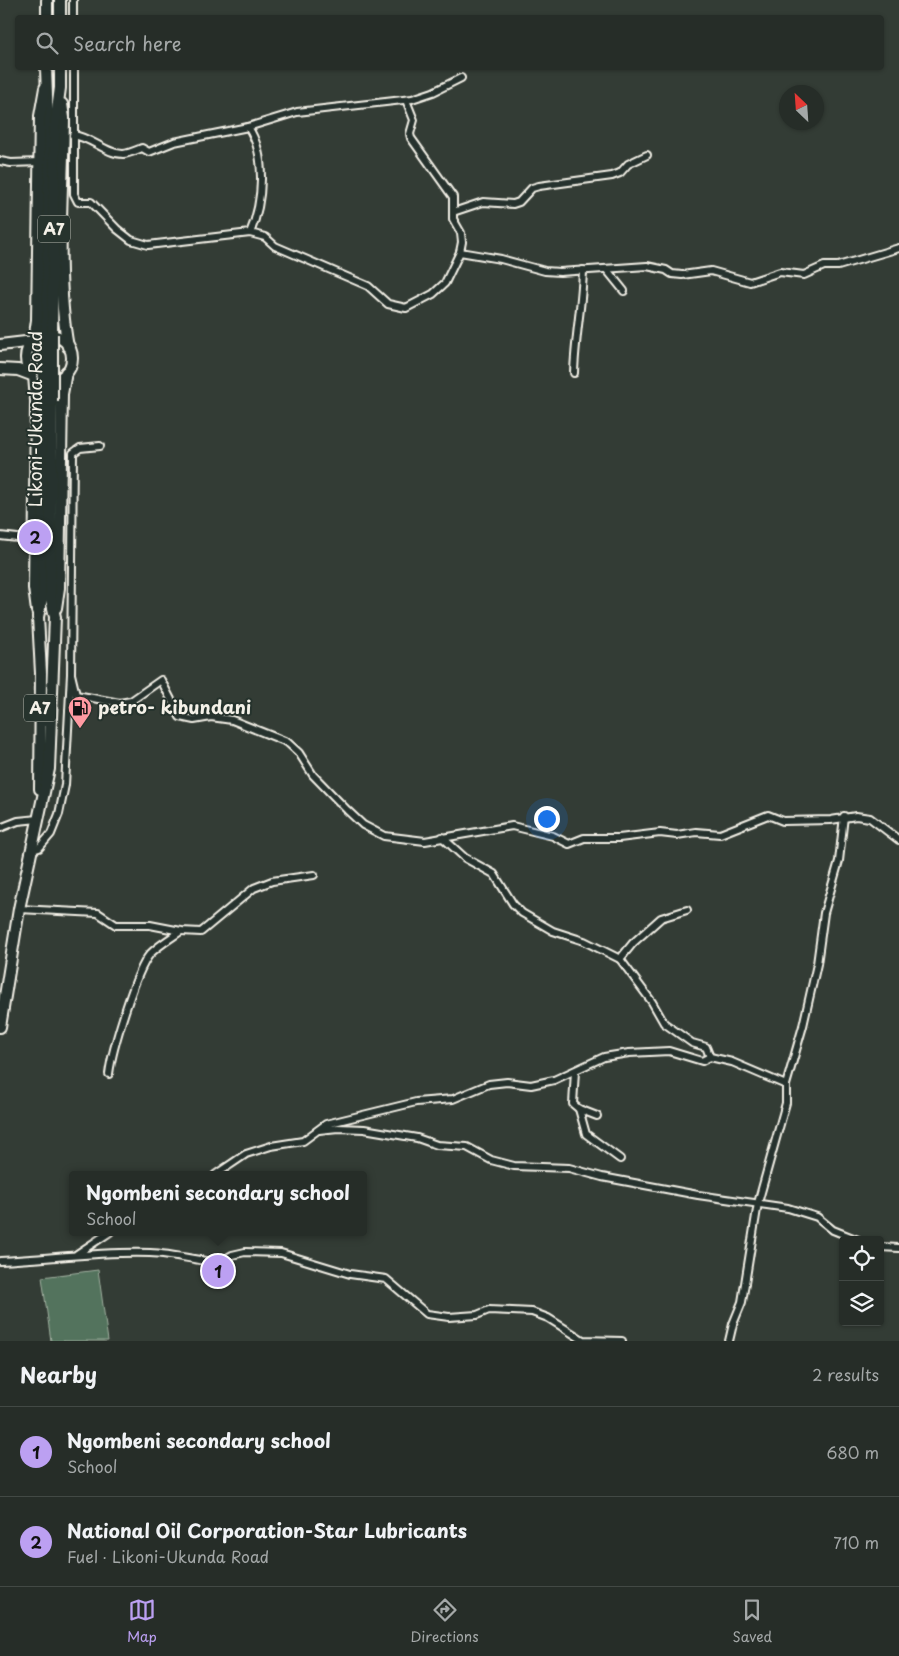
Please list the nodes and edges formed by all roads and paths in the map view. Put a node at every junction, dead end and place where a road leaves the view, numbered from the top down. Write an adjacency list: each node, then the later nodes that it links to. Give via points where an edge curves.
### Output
1 (47, 0): 4 (highway)
2 (60, 0): 5 (highway)
3 (73, 0): 6 (street)
4 (47, 15)
5 (60, 15)
6 (73, 15)
7 (46, 70): 11 (highway, Likoni-Ukunda Road / A7)
8 (60, 70): 12 (highway, Likoni-Ukunda Road / A7)
9 (74, 70): 16 (street)
10 (460, 78): 13 (street, via 433,92)
11 (45, 88): 14 (highway, Likoni-Ukunda Road / A7); 19 (highway, via 40,116)
12 (60, 88): 14 (highway, Likoni-Ukunda Road / A7); 29 (highway, via 64,118 62,289)
13 (406, 100): 15 (street, via 297,112); 20 (street, via 414,120 411,138 453,197)
14 (52, 125): 37 (highway, Likoni-Ukunda Road / A7, bridge, via 43,334)
15 (248, 128): 16 (street, via 174,142 148,152 142,148 123,154 85,136); 21 (street, via 255,138 260,180 255,222)
16 (73, 135): 21 (street, via 74,194 78,202 91,202 131,240 148,246)
17 (647, 156): 20 (street, via 612,176 539,186 513,204 483,202)
18 (0, 160): 19 (street)
19 (39, 162): 27 (highway)
20 (453, 212): 23 (street, via 461,233)
21 (250, 233): 23 (street, via 265,236 276,246 368,286 388,304 406,308 440,288)
22 (899, 248): 25 (street, via 838,266 824,266 804,275 780,272 750,282 710,271 682,275 647,266)
23 (460, 252): 24 (street, via 545,271)
24 (583, 270): 25 (street); 32 (street)
25 (607, 270): 26 (street)
26 (624, 291)
27 (34, 341): 28 (highway); 29 (highway, via 55,336); 33 (highway, via 26,356)
28 (0, 345)
29 (68, 346): 31 (highway, via 71,360)
30 (0, 369): 33 (highway, via 18,370)
31 (66, 372): 33 (highway, via 51,380); 39 (highway, via 62,394 59,588)
32 (574, 374)
33 (34, 376): 36 (highway)
34 (100, 446): 40 (street, via 80,448 73,453)
35 (0, 536): 36 (street)
36 (35, 540): 38 (highway, via 34,588)
37 (47, 594): 38 (highway, Likoni-Ukunda Road / A7); 39 (highway, Likoni-Ukunda Road / A7)
38 (38, 617): 41 (highway, Likoni-Ukunda Road / A7)
39 (54, 617): 41 (highway, Likoni-Ukunda Road / A7, via 52,735)
40 (71, 674): 45 (street, via 76,695 120,703 131,701 161,680 180,717 232,720 292,746 313,776 363,825 384,836 425,841); 47 (street, via 65,784 59,814 51,834 39,848)
41 (40, 800): 43 (highway, Likoni-Ukunda Road / A7)
42 (844, 816): 45 (street, via 831,820 783,821 768,815 720,834 660,833 584,838 568,844 553,836 512,826); 46 (street, via 870,818); 57 (street, via 839,861 824,913 817,964)
43 (38, 819): 44 (street, via 18,821); 47 (highway, Likoni-Ukunda Road / A7)
44 (0, 828)
45 (442, 837): 52 (street, via 465,858 494,874 522,913 552,931 584,941)
46 (899, 840)
47 (32, 850): 49 (highway, Likoni-Ukunda Road / A7)
48 (314, 875): 51 (street, via 272,881 254,888 204,931)
49 (19, 909): 51 (street, via 98,912 116,925 150,925); 53 (highway, Likoni-Ukunda Road / A7)
50 (687, 910): 52 (street, via 661,918)
51 (181, 931): 56 (street, via 150,955 137,980 113,1046)
52 (620, 959): 54 (street, via 664,1023 692,1043 706,1046)
53 (0, 1028)
54 (710, 1057): 55 (street, via 702,1061 669,1051 629,1053 604,1057); 57 (street, via 732,1062)
55 (575, 1071): 58 (street, via 572,1100); 60 (street, via 531,1085 489,1084 453,1099 416,1102 326,1124)
56 (109, 1074)
57 (786, 1085): 63 (street, via 786,1104)
58 (580, 1109): 59 (street); 61 (street, via 586,1134)
59 (598, 1116)
60 (318, 1130): 62 (street, via 303,1141 246,1154); 63 (street, via 364,1129 417,1138 437,1145 467,1147 491,1160 514,1166 569,1168 698,1195)
61 (620, 1159)
62 (222, 1171)
63 (758, 1202): 65 (street, via 817,1217 833,1230); 71 (street, via 742,1302)
64 (104, 1236): 68 (street)
65 (848, 1236)
66 (884, 1247): 67 (street)
67 (899, 1248)
68 (77, 1254): 69 (street); 70 (street, via 152,1253 218,1263 245,1252 281,1253 350,1274 386,1279 427,1314 449,1317 477,1315 489,1310 532,1312 583,1340)
69 (0, 1261)
70 (622, 1341)
71 (729, 1341)

